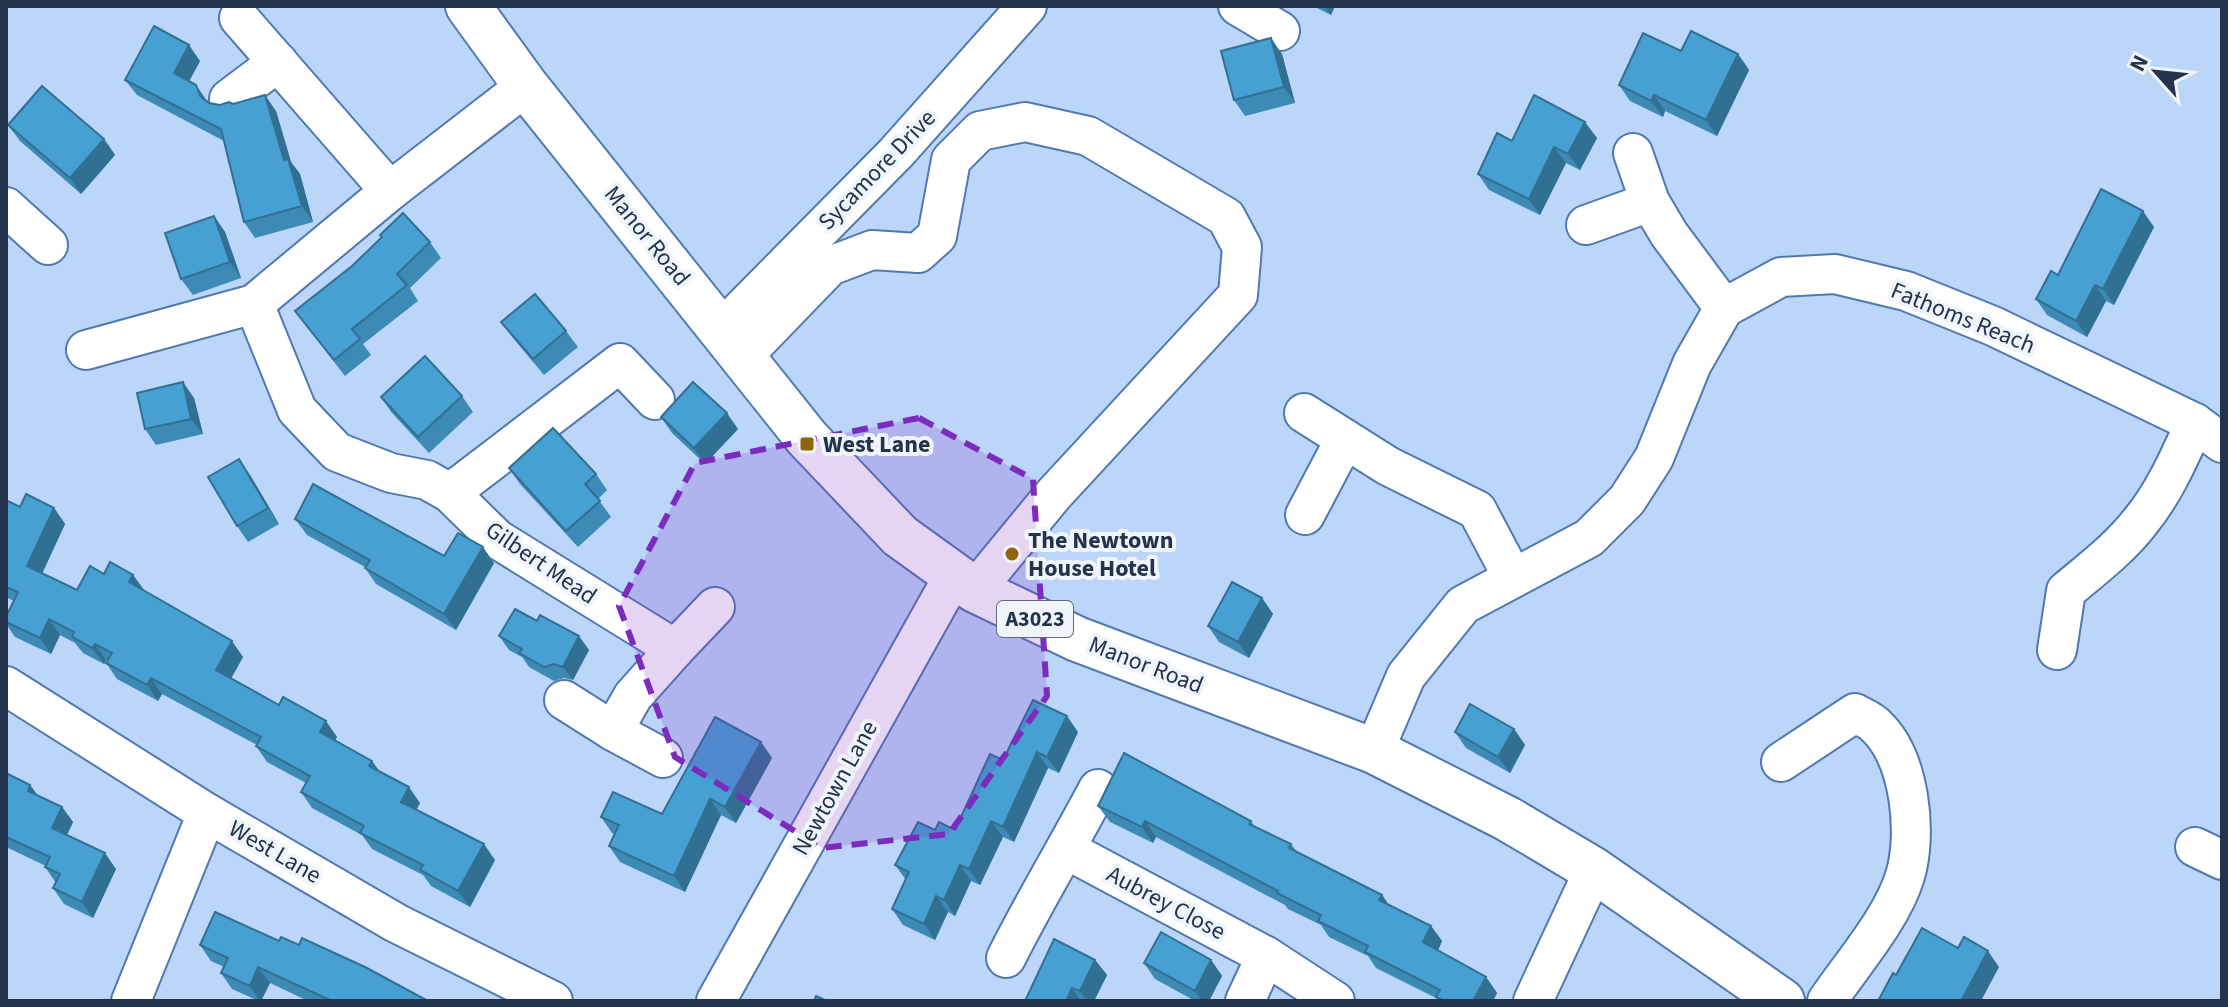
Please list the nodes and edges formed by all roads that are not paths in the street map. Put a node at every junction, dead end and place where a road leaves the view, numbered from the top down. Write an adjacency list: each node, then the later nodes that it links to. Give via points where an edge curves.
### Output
1 (468, 6): 7 (main road, Manor Road / A3023)
2 (1027, 6): 17 (street, Sycamore Drive)
3 (1238, 6): 5 (street)
4 (239, 18): 6 (street)
5 (1280, 31)
6 (278, 62): 8 (street); 10 (street)
7 (526, 86): 10 (street); 17 (main road, Manor Road / A3023)
8 (229, 99)
9 (1633, 153): 11 (street)
10 (390, 191): 15 (street)
11 (1650, 202): 13 (street); 16 (street)
12 (6, 207): 14 (street)
13 (1586, 225)
14 (48, 245)
15 (254, 304): 18 (street); 23 (street, Gilbert Mead, via 297,410 337,452 391,473 427,480)
16 (1724, 308): 21 (street, Fathoms Reach, via 1781,277 1835,274 1906,291 1993,326); 25 (street, via 1692,364 1654,458 1627,500 1589,538)
17 (732, 342): 26 (main road, Manor Road / A3023, via 807,438 900,536); 26 (street, Newtown Lane, via 830,266 872,250 918,253 937,236 951,160 980,131 1025,122 1088,136 1226,217 1242,247 1238,295)
18 (86, 350)
19 (655, 400): 23 (street, via 620,363)
20 (1304, 413): 22 (street)
21 (2208, 433): 29 (street, Fathoms Reach, via 2171,475 2142,521 2130,554 2066,591)
22 (1345, 439): 24 (street); 25 (street, via 1477,510)
23 (450, 493): 28 (street, Gilbert Mead, via 497,539)
24 (1305, 515)
25 (1513, 578): 33 (street, via 1463,605 1406,676)
26 (965, 582): 33 (main road, Manor Road / A3023, via 1077,639); 44 (street, Newtown Lane)
27 (715, 607): 28 (street)
28 (675, 649): 32 (street, via 633,696)
29 (2057, 650)
30 (6, 686): 37 (street, West Lane)
31 (564, 700): 32 (street)
32 (613, 731): 34 (street)
33 (1374, 751): 39 (main road, Manor Road / A3023)
34 (663, 758)
35 (1781, 762): 49 (street, via 1855,713 1876,725 1900,762 1909,800 1905,877)
36 (1098, 789): 38 (street)
37 (207, 813): 42 (street); 43 (street, West Lane, via 400,925)
38 (1067, 850): 40 (street, Aubrey Close); 41 (street)
39 (1594, 870): 47 (street); 48 (main road, Manor Road / A3023)
40 (1266, 956): 45 (street); 46 (street, Aubrey Close)
41 (1006, 958)
42 (131, 1001)
43 (553, 1001)
44 (716, 1001)
45 (1245, 1001)
46 (1335, 1001)
47 (1533, 1001)
48 (1782, 1001)
49 (1827, 1001)

